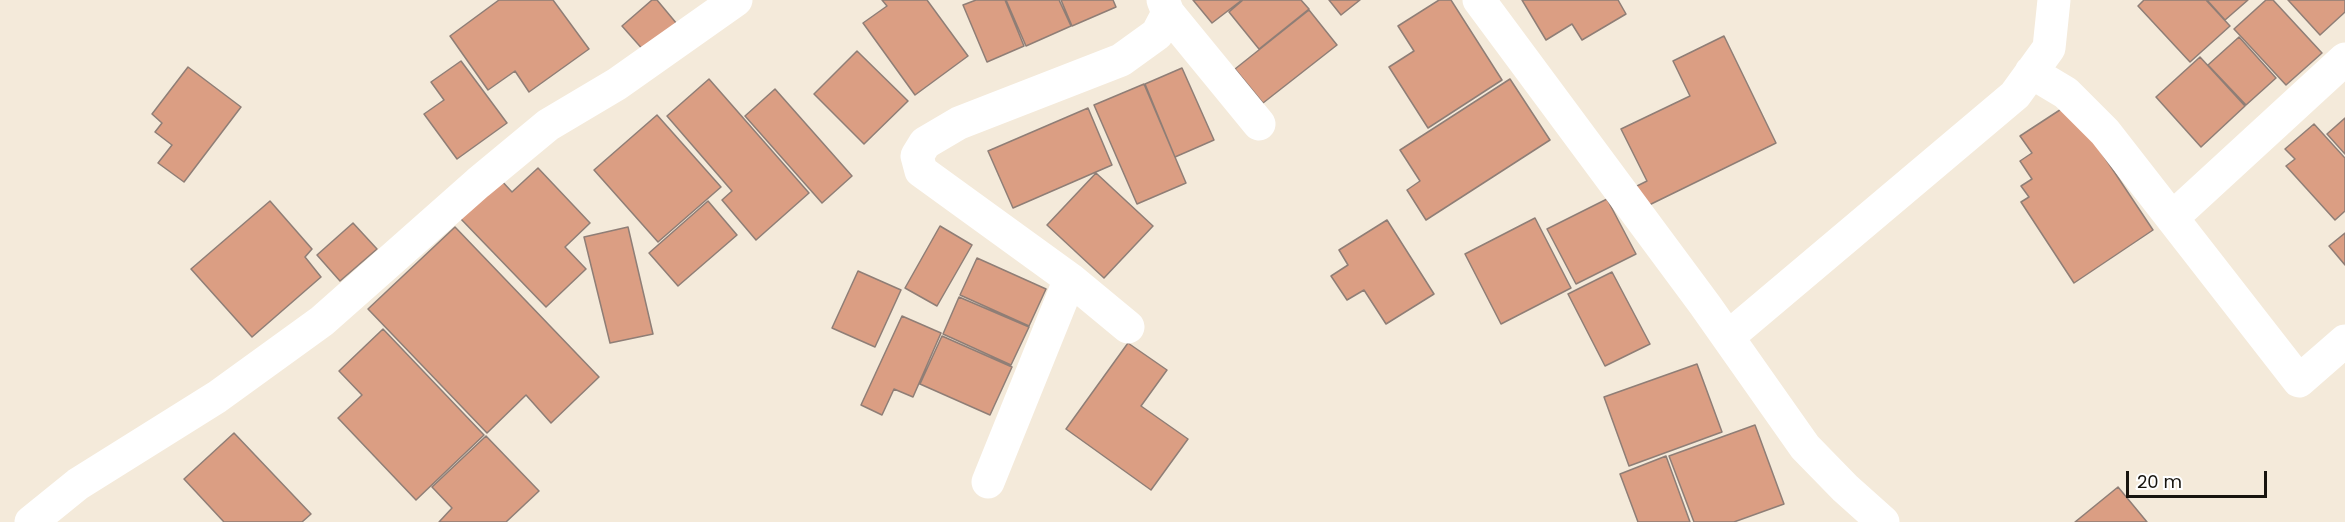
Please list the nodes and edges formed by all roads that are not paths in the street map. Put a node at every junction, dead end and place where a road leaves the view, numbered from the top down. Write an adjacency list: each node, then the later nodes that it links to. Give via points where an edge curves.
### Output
1 (736, 0): 14 (street, via 617,84 548,125 322,321 217,397 78,484)
2 (1479, 0): 11 (street)
3 (2054, 0): 6 (street, via 2049,48)
4 (1166, 7): 7 (street); 9 (street, via 1157,34 1121,60 959,123 925,143 917,156 921,171 928,177)
5 (2345, 59): 8 (street)
6 (2031, 72): 8 (street, via 2066,93 2105,132); 11 (street, via 2015,94)
7 (1259, 124)
8 (2172, 218): 12 (street, via 2299,381)
9 (1070, 279): 10 (street); 13 (street)
10 (1128, 327)
11 (1728, 337): 15 (street, via 1805,447)
12 (2345, 341)
13 (988, 482)
14 (31, 522)
15 (1883, 522)

